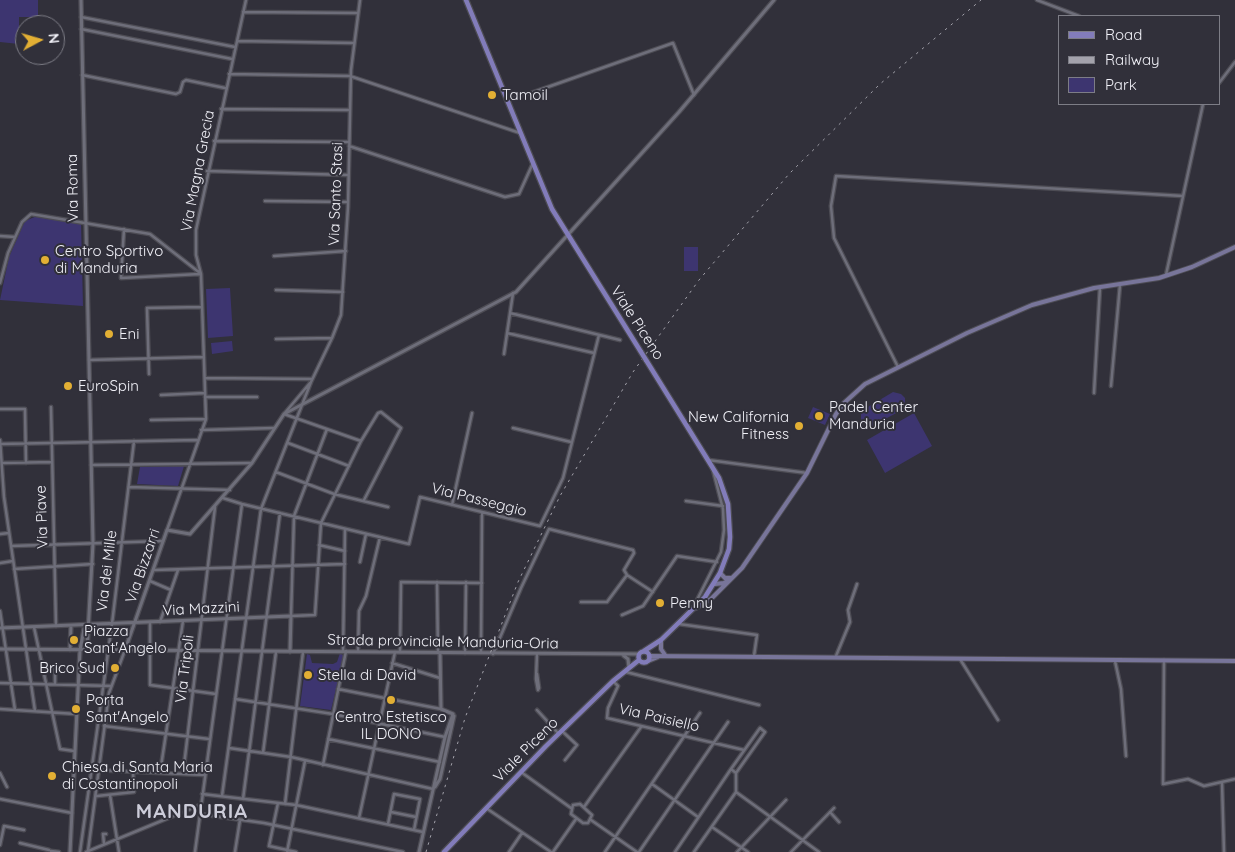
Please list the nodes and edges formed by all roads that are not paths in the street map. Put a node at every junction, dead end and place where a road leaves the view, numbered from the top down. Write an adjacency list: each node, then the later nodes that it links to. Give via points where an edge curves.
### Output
1 (80, 0): 10 (street, Via Roma)
2 (246, 0): 7 (street, Via Magna Grecia)
3 (360, 0): 8 (street, Via Santo Stasi)
4 (466, 0): 23 (main road, Viale Piceno)
5 (774, 0): 22 (street)
6 (1037, 0): 9 (street)
7 (243, 12): 8 (street); 12 (street, Via Magna Grecia)
8 (358, 13): 13 (street, Via Santo Stasi)
9 (1076, 15)
10 (81, 16): 11 (street, Via Roma); 14 (street)
11 (81, 30): 15 (street); 18 (street, Via Roma)
12 (236, 41): 13 (street); 14 (street, Via Magna Grecia)
13 (354, 43): 19 (street, Via Santo Stasi)
14 (235, 47): 15 (street, Via Magna Grecia)
15 (232, 59): 17 (street, Via Magna Grecia)
16 (1235, 62): 20 (street)
17 (229, 74): 19 (street); 21 (street, Via Magna Grecia)
18 (82, 75): 21 (street, via 178,94 186,80); 36 (street, Via Roma)
19 (350, 76): 26 (street, Via Santo Stasi); 27 (street)
20 (1220, 82)
21 (226, 88): 25 (street, Via Magna Grecia)
22 (694, 95): 23 (street, via 673,43); 39 (street)
23 (507, 101): 27 (main road, Viale Piceno)
24 (1203, 105): 33 (street)
25 (221, 109): 26 (street); 28 (street, Via Magna Grecia)
26 (350, 110): 29 (street, Via Santo Stasi)
27 (520, 133): 30 (main road, Viale Piceno)
28 (214, 141): 29 (street); 31 (street, Via Magna Grecia)
29 (349, 144): 30 (street, via 505,197 519,194); 32 (street, Via Santo Stasi)
30 (532, 163): 39 (main road, Viale Piceno)
31 (207, 171): 32 (street); 47 (street, Via Magna Grecia, via 196,230 196,255)
32 (349, 175): 35 (street, Via Santo Stasi)
33 (1183, 196): 48 (street); 67 (street, via 836,176 831,206 834,238)
34 (265, 200): 35 (street)
35 (348, 202): 42 (street, Via Santo Stasi)
36 (85, 222): 37 (street); 40 (street, via 31,214 22,222); 44 (street, Via Roma)
37 (124, 229): 45 (street); 47 (street, via 150,234)
38 (0, 236): 40 (street)
39 (567, 236): 54 (street); 99 (main road, Viale Piceno, bridge)
40 (15, 237): 46 (street)
41 (1235, 247): 48 (main road)
42 (346, 251): 43 (street); 53 (street, Via Santo Stasi)
43 (274, 256)
44 (86, 266): 45 (street); 66 (street, Via Roma)
45 (121, 268): 47 (street, via 121,278)
46 (2, 270): 49 (street)
47 (201, 274): 55 (street, Via Magna Grecia)
48 (1166, 275): 50 (main road)
49 (0, 283)
50 (1120, 285): 51 (main road); 71 (street)
51 (1100, 287): 67 (main road, via 1010,313); 72 (street)
52 (276, 290): 53 (street)
53 (343, 292): 59 (street, Via Santo Stasi, via 341,315)
54 (513, 294): 56 (street); 76 (street)
55 (202, 307): 64 (street, Via Magna Grecia); 65 (street, via 147,308)
56 (510, 314): 57 (street); 58 (street)
57 (507, 333): 62 (street); 63 (street)
58 (599, 335): 61 (street); 62 (street, Via Passeggio)
59 (332, 338): 60 (street); 70 (street, Via Santo Stasi)
60 (276, 339)
61 (620, 340)
62 (594, 353): 94 (street, Via Passeggio)
63 (504, 354)
64 (204, 357): 65 (street); 69 (street, Via Magna Grecia)
65 (148, 359): 66 (street); 68 (street)
66 (89, 360): 93 (street, Via Roma)
67 (898, 367): 110 (main road, via 866,384 844,402)
68 (149, 374)
69 (205, 378): 70 (street); 74 (street, Via Bizzarri)
70 (312, 380): 76 (street, Via Santo Stasi); 80 (street, Via Santo Stasi)
71 (1110, 386)
72 (1094, 393)
73 (161, 395): 74 (street)
74 (205, 395): 75 (street); 82 (street, Via Bizzarri)
75 (257, 397)
76 (303, 405): 80 (street); 81 (street, Via Santo Stasi)
77 (51, 408): 92 (street, Via Piave)
78 (0, 409): 97 (street, via 25,409)
79 (472, 413): 121 (street)
80 (284, 414): 81 (street); 84 (street)
81 (297, 418): 86 (street); 95 (street, Via Santo Stasi)
82 (206, 419): 83 (street); 87 (street, Via Bizzarri)
83 (151, 420)
84 (274, 428): 87 (street); 103 (street)
85 (512, 428): 94 (street)
86 (327, 429): 91 (street); 98 (street)
87 (202, 430): 89 (street, Via Bizzarri)
88 (0, 440): 96 (street)
89 (197, 440): 90 (street); 104 (street, Via Bizzarri)
90 (134, 441): 93 (street); 106 (street, Via dei Mille)
91 (361, 441): 107 (street); 118 (street, via 378,413 382,412 401,428)
92 (51, 442): 93 (street); 97 (street); 101 (street, Via Piave)
93 (90, 442): 105 (street, Via Roma)
94 (571, 442): 126 (street, Via Passeggio, via 563,478 540,526)
95 (288, 443): 98 (street); 109 (street, Via Santo Stasi)
96 (0, 444): 97 (street); 100 (street)
97 (25, 444): 102 (street)
98 (316, 455): 107 (street); 111 (street)
99 (708, 460): 108 (main road, Viale Piceno); 110 (street)
100 (1, 461): 102 (street); 116 (street)
101 (52, 462): 102 (street); 139 (street, Via Piave)
102 (26, 463)
103 (252, 463): 104 (street); 114 (street)
104 (190, 464): 106 (street); 113 (street, Via Bizzarri)
105 (91, 465): 106 (street); 138 (street, Via Roma)
106 (131, 465): 112 (street, Via dei Mille)
107 (349, 466): 115 (street)
108 (713, 469): 122 (street); 159 (main road, Viale Piceno, via 724,490 730,513 729,549)
109 (276, 472): 111 (street); 125 (street, Via Santo Stasi)
110 (807, 473): 161 (main road)
111 (305, 482): 115 (street); 128 (street)
112 (129, 486): 113 (street); 137 (street, Via dei Mille)
113 (182, 488): 114 (street); 131 (street, Via Bizzarri)
114 (230, 490): 117 (street)
115 (334, 494): 118 (street); 129 (street)
116 (2, 497): 132 (street)
117 (223, 498): 120 (street, Via Passeggio); 123 (street)
118 (364, 500): 124 (street)
119 (686, 501): 122 (street)
120 (242, 504): 125 (street, Via Passeggio); 154 (street)
121 (452, 504): 126 (street, Via Passeggio); 135 (street, Via Passeggio, via 420,498 409,544)
122 (722, 506): 145 (street, via 724,530)
123 (215, 507): 131 (street, via 190,534); 155 (street, Via Tripoli)
124 (388, 507)
125 (261, 509): 127 (street, Via Passeggio); 151 (street, Via Santo Stasi)
126 (482, 512): 165 (street)
127 (280, 513): 128 (street, Via Passeggio); 152 (street)
128 (294, 516): 129 (street, Via Passeggio); 153 (street)
129 (320, 523): 130 (street, Via Passeggio); 140 (street)
130 (345, 529): 134 (street, Via Passeggio); 142 (street)
131 (167, 530): 136 (street, Via Bizzarri)
132 (9, 533): 133 (street); 141 (street)
133 (0, 534)
134 (366, 534): 135 (street, Via Passeggio); 144 (street)
135 (380, 537): 208 (street, via 366,596 359,611)
136 (164, 541): 137 (street); 157 (street, Via Bizzarri)
137 (122, 542): 138 (street); 185 (street, Via dei Mille)
138 (93, 543): 139 (street); 147 (street, Via Roma)
139 (54, 544): 141 (street); 149 (street, Via Piave)
140 (319, 545): 142 (street); 150 (street)
141 (11, 546): 143 (street)
142 (344, 551): 148 (street)
143 (13, 561): 146 (street); 156 (street)
144 (360, 562)
145 (717, 562): 170 (street, via 677,556); 174 (street)
146 (0, 563)
147 (93, 564): 149 (street); 187 (street, Via Roma)
148 (345, 564): 150 (street); 207 (street)
149 (55, 565): 156 (street); 188 (street, Via Piave)
150 (318, 565): 153 (street); 176 (street, Via Mazzini, via 315,614)
151 (253, 566): 152 (street); 154 (street); 178 (street, Via Santo Stasi)
152 (273, 566): 153 (street); 177 (street)
153 (293, 566): 176 (street)
154 (233, 567): 155 (street); 179 (street)
155 (209, 568): 158 (street); 180 (street, Via Tripoli)
156 (14, 569): 192 (street)
157 (154, 570): 158 (street); 162 (street, Via Bizzarri)
158 (178, 570): 169 (street)
159 (720, 573): 161 (main road, via 725,578); 167 (main road, Viale Piceno)
160 (627, 575): 170 (street); 171 (street, via 607,602); 219 (street, via 624,566 634,550 549,529)
161 (733, 577): 167 (main road); 168 (main road)
162 (150, 581): 169 (street); 184 (street, Via Bizzarri)
163 (437, 582): 164 (street); 215 (street, via 401,582); 216 (street)
164 (466, 582): 165 (street); 217 (street)
165 (482, 583): 218 (street)
166 (857, 584): 224 (street, via 848,610 850,622)
167 (714, 585): 168 (main road); 172 (main road, Viale Piceno)
168 (724, 588): 172 (main road)
169 (171, 590): 183 (street)
170 (653, 592): 175 (street, via 642,606)
171 (582, 602)
172 (696, 608): 174 (main road, Viale Piceno)
173 (0, 611): 191 (street)
174 (692, 612): 186 (main road, Viale Piceno)
175 (622, 615)
176 (291, 616): 177 (street, Via Mazzini); 212 (street)
177 (268, 617): 178 (street, Via Mazzini); 206 (street)
178 (246, 618): 179 (street, Via Mazzini); 205 (street, Via Santo Stasi)
179 (226, 619): 180 (street, Via Mazzini); 210 (street)
180 (203, 620): 181 (street, Via Mazzini); 209 (street, Via Tripoli)
181 (183, 621): 183 (street, Via Mazzini); 204 (street)
182 (150, 622): 183 (street, Via Mazzini); 184 (street, Via Mazzini); 203 (street)
183 (160, 622)
184 (135, 623): 185 (street, Via Mazzini); 202 (street, Via Bizzarri)
185 (112, 624): 187 (street, Via Mazzini); 201 (street, Via dei Mille)
186 (679, 624): 193 (main road, Viale Piceno); 223 (street, via 757,635)
187 (88, 625): 189 (street, Via Mazzini); 199 (street, Via Roma, via 84,629); 200 (street)
188 (56, 626): 189 (street, Via Mazzini); 190 (street, Via Mazzini)
189 (71, 626): 198 (street)
190 (34, 627): 192 (street, Via Mazzini); 197 (street)
191 (1, 628): 192 (street, Via Mazzini); 195 (street)
192 (23, 628): 196 (street)
193 (659, 642): 222 (main road); 225 (main road, Viale Piceno)
194 (0, 649): 195 (street)
195 (6, 649): 196 (street); 237 (street)
196 (26, 650): 197 (street); 238 (street)
197 (38, 650): 198 (street); 239 (street)
198 (70, 650): 199 (street)
199 (80, 650): 200 (street); 241 (street, Via Roma)
200 (87, 650): 201 (street, Strada provinciale Manduria-Oria)
201 (108, 650): 202 (street, Strada provinciale Manduria-Oria); 242 (street, Via dei Mille)
202 (126, 650): 203 (street, Strada provinciale Manduria-Oria); 243 (street, Via Bizzarri)
203 (150, 650): 204 (street, Strada provinciale Manduria-Oria); 244 (street, via 150,685)
204 (178, 651): 209 (street, Strada provinciale Manduria-Oria); 244 (street)
205 (241, 651): 206 (street, Strada provinciale Manduria-Oria); 210 (street, Strada provinciale Manduria-Oria); 249 (street, Via Santo Stasi)
206 (262, 651): 211 (street, Strada provinciale Manduria-Oria); 250 (street)
207 (345, 651): 208 (street, Strada provinciale Manduria-Oria); 213 (street, Strada provinciale Manduria-Oria); 245 (street)
208 (358, 651): 214 (street, Strada provinciale Manduria-Oria)
209 (199, 652): 210 (street, Strada provinciale Manduria-Oria); 246 (street, Via Tripoli)
210 (222, 652): 247 (street)
211 (276, 652): 212 (street, Strada provinciale Manduria-Oria); 251 (street)
212 (290, 652): 213 (street, Strada provinciale Manduria-Oria)
213 (303, 652): 253 (street)
214 (395, 652): 215 (street, Strada provinciale Manduria-Oria); 230 (street)
215 (400, 652): 216 (street, Strada provinciale Manduria-Oria)
216 (439, 653): 217 (street, Strada provinciale Manduria-Oria); 234 (street)
217 (465, 654): 218 (street, Strada provinciale Manduria-Oria)
218 (481, 654): 219 (street, Strada provinciale Manduria-Oria)
219 (493, 654): 220 (street, Strada provinciale Manduria-Oria)
220 (537, 654): 221 (street, Strada provinciale Manduria-Oria); 233 (street)
221 (623, 654): 225 (street, Strada provinciale Manduria-Oria); 232 (street, via 628,659)
222 (665, 655): 223 (main road); 225 (main road)
223 (754, 656): 224 (main road)
224 (836, 656): 226 (main road)
225 (644, 657): 232 (main road, Viale Piceno)
226 (960, 657): 227 (main road); 264 (street)
227 (1114, 659): 228 (main road); 283 (street, via 1121,688)
228 (1164, 660): 229 (main road); 303 (street, via 1163,784 1188,779 1204,786)
229 (1235, 660)
230 (392, 664): 234 (street); 248 (street)
231 (55, 665): 240 (street)
232 (627, 670): 235 (main road, Viale Piceno); 252 (street)
233 (537, 674): 233 (street, via 536,684 538,690 540,688)
234 (440, 678): 255 (street)
235 (613, 681): 268 (street, Via Paisiello, via 618,686 606,716); 269 (main road, Viale Piceno)
236 (0, 683): 237 (street)
237 (11, 683): 238 (street); 256 (street)
238 (31, 684): 239 (street); 258 (street)
239 (46, 684): 240 (street); 259 (street)
240 (55, 684): 241 (street)
241 (78, 684): 242 (street); 260 (street, Via Roma)
242 (102, 685): 243 (street); 291 (street, Via dei Mille)
243 (112, 686): 267 (street, Via Bizzarri)
244 (173, 688): 246 (street); 270 (street)
245 (338, 688): 248 (street); 261 (street)
246 (194, 691): 247 (street); 271 (street, Via Tripoli)
247 (216, 694): 274 (street)
248 (385, 698): 255 (street); 266 (street)
249 (235, 699): 250 (street); 277 (street, Via Santo Stasi)
250 (256, 702): 251 (street); 281 (street)
251 (269, 704): 253 (street); 282 (street)
252 (759, 705)
253 (297, 708): 261 (street); 284 (street)
254 (0, 709): 256 (street)
255 (441, 709): 262 (street)
256 (15, 710): 258 (street)
257 (537, 710): 269 (street)
258 (35, 711): 259 (street)
259 (52, 712): 260 (street); 280 (street, via 60,749)
260 (76, 714): 280 (street, Via Roma)
261 (333, 714): 266 (street); 275 (street)
262 (453, 714): 273 (street); 306 (street, via 440,779)
263 (700, 714): 272 (street)
264 (998, 720)
265 (728, 722): 276 (street)
266 (379, 723): 273 (street); 278 (street)
267 (104, 726): 270 (street); 292 (street, Via Bizzarri)
268 (642, 726): 272 (street, Via Paisiello); 320 (street)
269 (560, 732): 285 (street, via 577,745); 294 (main road, Viale Piceno)
270 (166, 733): 271 (street); 296 (street)
271 (188, 736): 274 (street); 298 (street, Via Tripoli)
272 (684, 736): 276 (street, Via Paisiello); 304 (street)
273 (445, 737): 287 (street)
274 (210, 739): 299 (street)
275 (328, 739): 278 (street); 288 (street)
276 (714, 742): 279 (street, Via Paisiello); 315 (street)
277 (229, 748): 281 (street); 311 (street, Via Santo Stasi)
278 (374, 749): 287 (street); 300 (street)
279 (744, 750): 290 (street); 297 (street, via 760,728 765,732)
280 (74, 751): 289 (street, Via Roma)
281 (250, 751): 282 (street); 313 (street)
282 (263, 753): 284 (street)
283 (1126, 756)
284 (291, 757): 286 (street); 317 (street)
285 (565, 760)
286 (304, 761): 288 (street); 319 (street)
287 (440, 762): 306 (street)
288 (323, 765): 300 (street)
289 (74, 768): 291 (street); 326 (street, Via Roma)
290 (731, 769): 297 (street); 329 (street)
291 (92, 770): 292 (street); 357 (street, Via dei Mille)
292 (100, 770): 293 (street); 310 (street, Via Bizzarri)
293 (133, 772): 296 (street); 309 (street, via 134,792)
294 (521, 772): 321 (main road, Viale Piceno); 322 (street)
295 (0, 773): 301 (street)
296 (160, 773): 298 (street)
297 (736, 773): 307 (street)
298 (183, 774): 299 (street)
299 (205, 775): 308 (street)
300 (368, 775): 306 (street); 331 (street)
301 (2, 779): 305 (street)
302 (1235, 779): 303 (street)
303 (1222, 782): 375 (street)
304 (652, 784): 315 (street); 346 (street)
305 (7, 787)
306 (434, 790): 342 (street)
307 (736, 792): 330 (street); 338 (street)
308 (202, 794): 311 (street); 318 (street)
309 (110, 795): 310 (street); 347 (street)
310 (97, 796): 353 (street, Via Bizzarri)
311 (222, 796): 313 (street)
312 (0, 799): 326 (street)
313 (243, 799): 316 (street)
314 (786, 800): 330 (street)
315 (675, 801): 329 (street); 368 (street)
316 (278, 804): 317 (street); 337 (street)
317 (285, 804): 319 (street)
318 (201, 805): 327 (street); 347 (street)
319 (296, 805): 331 (street); 339 (street)
320 (584, 807): 322 (street, via 576,804); 334 (street, via 591,812)
321 (486, 808): 343 (street); 364 (main road, Viale Piceno)
322 (571, 808): 332 (street)
323 (834, 808): 325 (street)
324 (391, 812): 328 (street); 328 (street, via 394,794 411,797 420,799); 336 (street)
325 (830, 812): 335 (street); 348 (street)
326 (72, 813): 356 (street, Via Roma)
327 (200, 814): 333 (street); 359 (street)
328 (416, 817): 341 (street)
329 (698, 817): 369 (street)
330 (770, 817): 348 (street); 352 (street)
331 (359, 818): 336 (street)
332 (576, 819): 334 (street, via 585,824); 366 (street)
333 (240, 820): 337 (street); 360 (street)
334 (591, 820): 346 (street)
335 (839, 822)
336 (388, 824): 341 (street)
337 (274, 825): 339 (street); 354 (street, via 269,846)
338 (712, 826): 352 (street); 370 (street)
339 (292, 829): 354 (street); 362 (street)
340 (24, 830): 345 (street, via 4,826)
341 (414, 830): 342 (street)
342 (423, 832): 363 (street)
343 (522, 833): 365 (street); 366 (street)
344 (106, 834): 350 (street)
345 (1, 836): 351 (street)
346 (616, 836): 367 (street); 368 (street)
347 (116, 839): 350 (street); 358 (street)
348 (802, 841): 373 (street); 374 (street)
349 (20, 843): 355 (street)
350 (104, 844): 353 (street)
351 (0, 845)
352 (741, 847): 371 (street); 372 (street)
353 (87, 851)
354 (288, 851): 361 (street)
355 (59, 852)
356 (70, 852)
357 (80, 852)
358 (119, 852)
359 (193, 852)
360 (235, 852)
361 (296, 852)
362 (403, 852)
363 (418, 852)
364 (444, 852)
365 (509, 852)
366 (552, 852)
367 (605, 852)
368 (638, 852)
369 (675, 852)
370 (694, 852)
371 (737, 852)
372 (748, 852)
373 (791, 852)
374 (819, 852)
375 (1224, 852)

